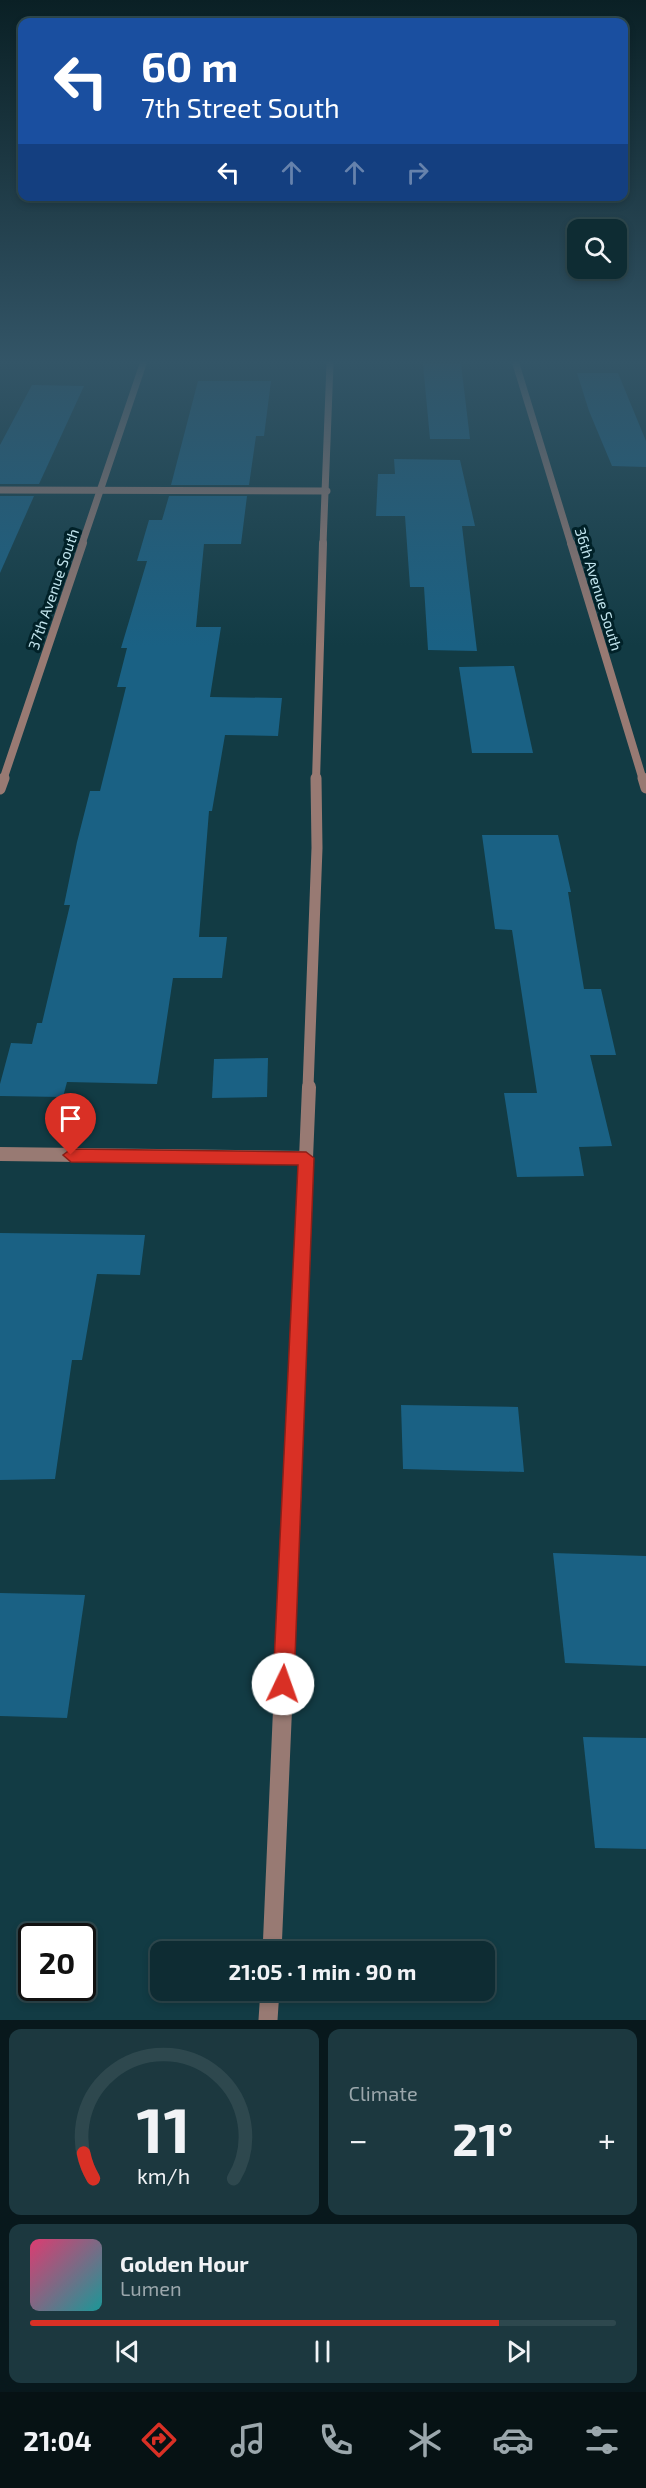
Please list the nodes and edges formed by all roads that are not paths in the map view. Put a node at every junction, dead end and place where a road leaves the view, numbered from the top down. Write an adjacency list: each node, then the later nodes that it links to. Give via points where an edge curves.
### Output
1 (111, 458): 5 (street, 37th Avenue South)
2 (328, 458): 6 (street)
3 (545, 458): 8 (street, 36th Avenue South)
4 (0, 490): 5 (street)
5 (100, 491): 6 (street); 7 (street, 37th Avenue South)
6 (327, 491): 10 (street, via 316,742 317,848)
7 (0, 789)
8 (646, 789)
9 (0, 1154): 10 (street)
10 (306, 1158): 11 (street)
11 (272, 1941)
12 (269, 2001): 13 (street)
13 (268, 2020)

